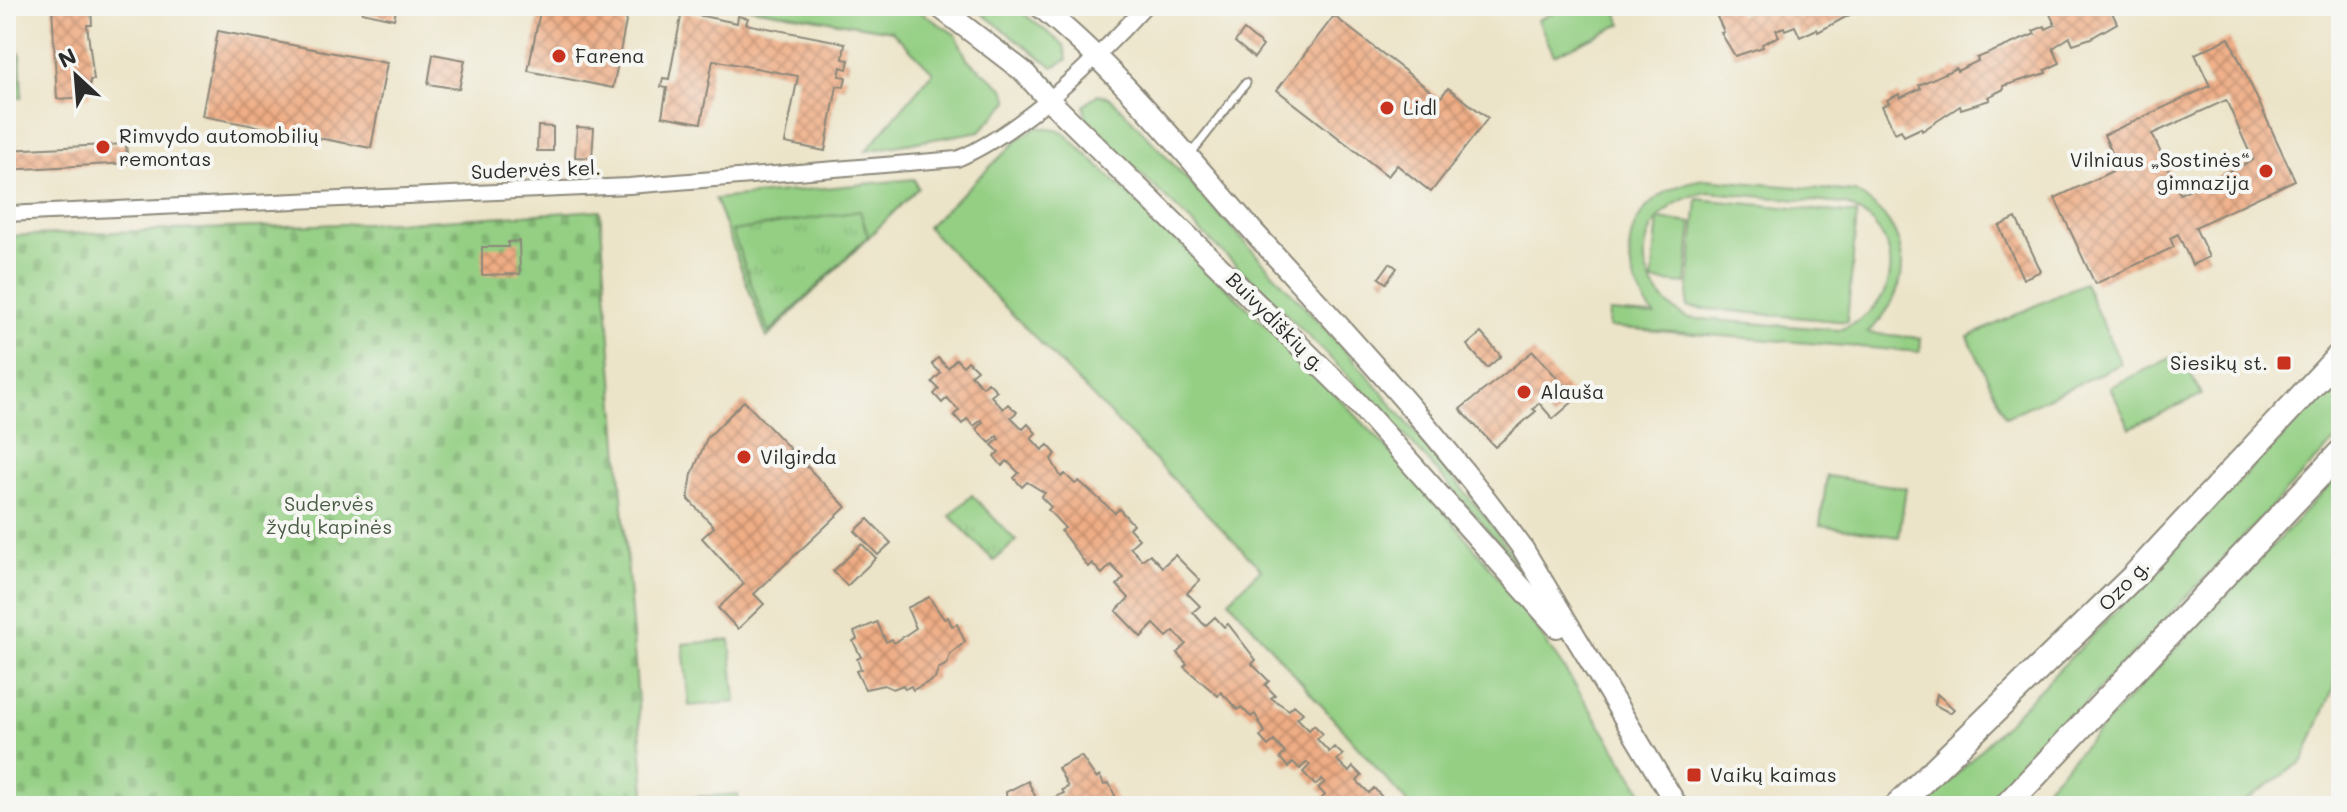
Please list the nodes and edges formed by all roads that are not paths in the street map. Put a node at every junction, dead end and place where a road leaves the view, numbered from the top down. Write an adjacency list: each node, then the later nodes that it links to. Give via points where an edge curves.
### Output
1 (938, 6): 6 (main road, Buivydiškių g., via 1024,72)
2 (1039, 6): 4 (main road, Buivydiškių g.)
3 (1145, 6): 4 (street, Sudervės kel.)
4 (1096, 55): 6 (street, Sudervės kel.); 7 (main road, Buivydiškių g.)
5 (1246, 83): 7 (lane)
6 (1047, 98): 8 (street, Sudervės kel., via 982,148 934,162 629,186); 11 (main road, Buivydiškių g., via 1352,397)
7 (1187, 158): 11 (main road, Buivydiškių g., via 1497,513)
8 (6, 214)
9 (2341, 354): 13 (main road, Ozo g., via 2123,587)
10 (2341, 452): 14 (main road)
11 (1588, 663): 12 (main road, Buivydiškių g.)
12 (1677, 806)
13 (1897, 806)
14 (2006, 806)

